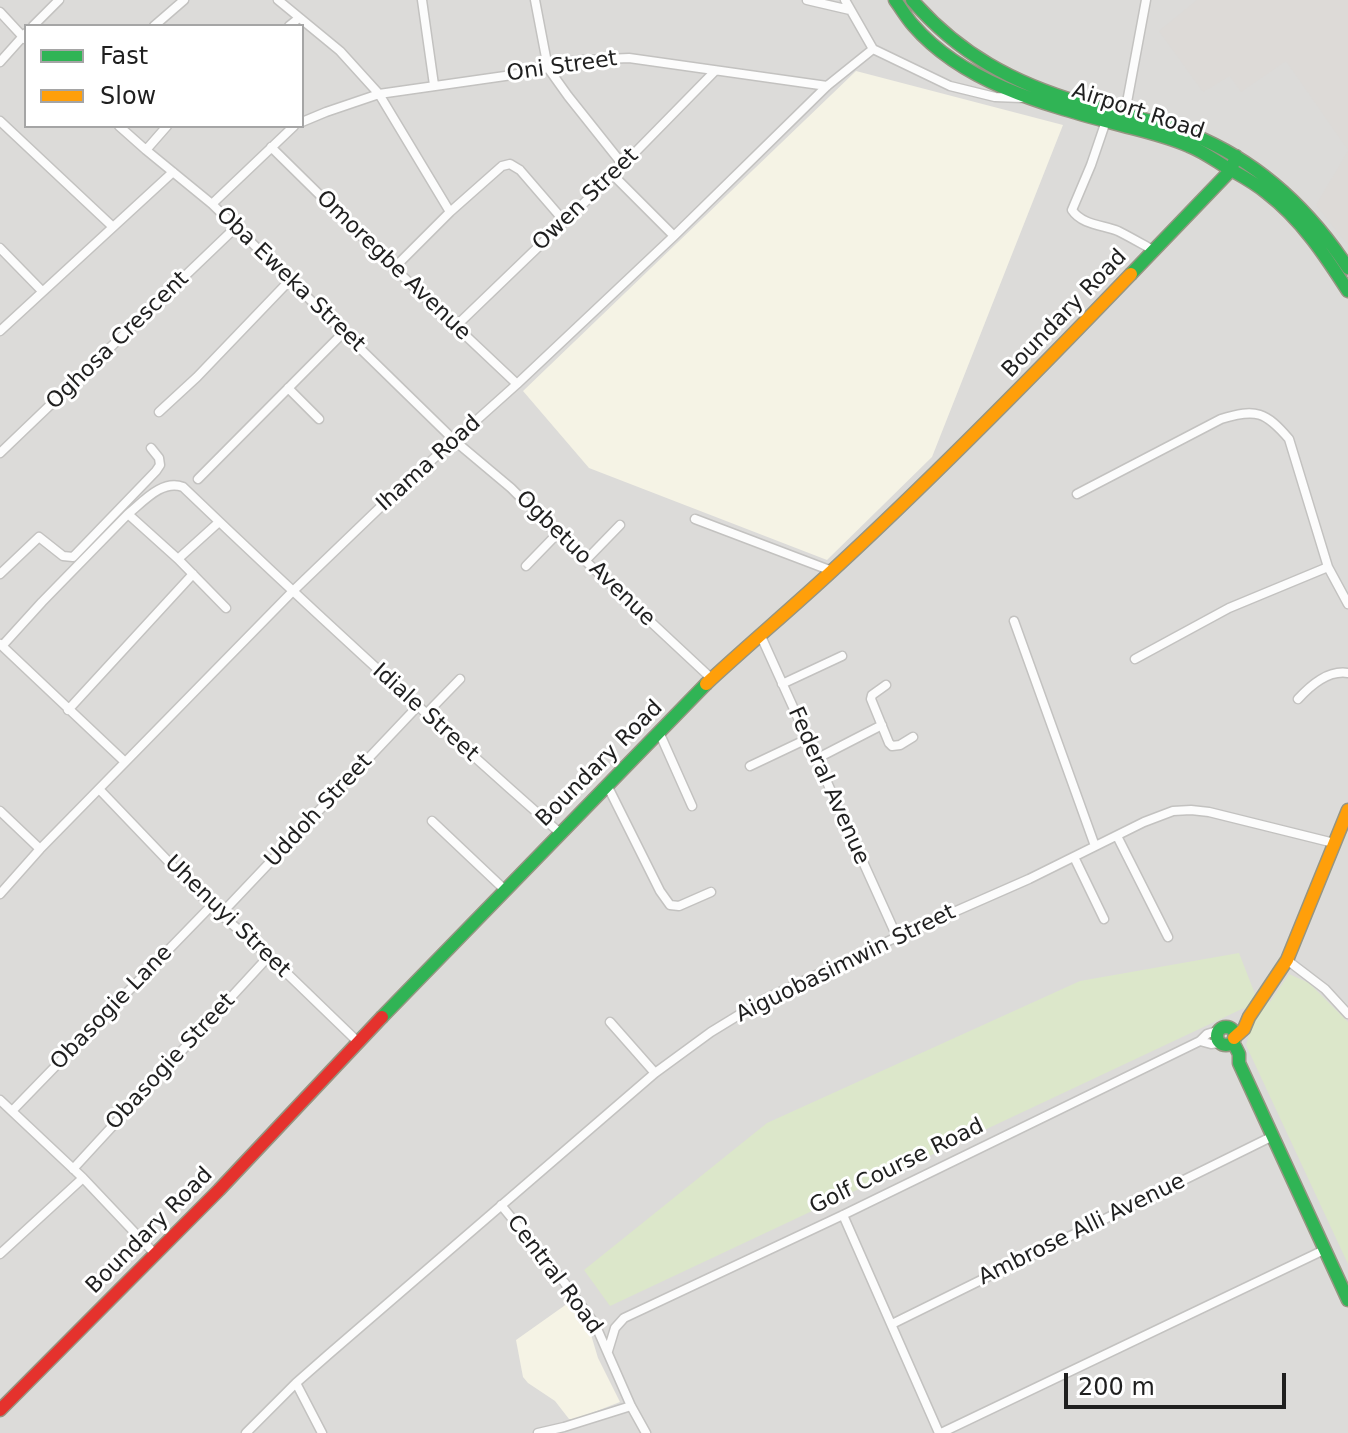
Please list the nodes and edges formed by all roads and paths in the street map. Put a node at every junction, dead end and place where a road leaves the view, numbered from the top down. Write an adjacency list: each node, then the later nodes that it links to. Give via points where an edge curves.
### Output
1 (59, 0): 14 (street)
2 (184, 0): 15 (street)
3 (278, 0): 13 (street)
4 (422, 0): 23 (street)
5 (535, 0): 21 (street)
6 (807, 0): 11 (street)
7 (845, 0): 11 (street)
8 (895, 0): 26 (street, Airport Road, via 928,40 954,59 1006,89)
9 (912, 0): 26 (street, Airport Road, via 954,43)
10 (1146, 0): 27 (street)
11 (850, 10): 19 (street)
12 (0, 12): 17 (street)
13 (299, 18): 16 (street); 25 (street, via 340,51)
14 (35, 24)
15 (156, 24)
16 (292, 24)
17 (24, 35)
18 (24, 37): 20 (street)
19 (873, 49): 24 (street, Ihama Road); 26 (street, via 950,86 995,97)
20 (0, 62)
21 (548, 68): 22 (street, Oni Street, via 629,58); 23 (street, Oni Street); 37 (street)
22 (715, 71): 24 (street, Oni Street); 37 (street, Owen Street)
23 (434, 85): 25 (street, Oni Street)
24 (827, 86): 46 (street, Ihama Road)
25 (379, 94): 29 (street, Oni Street); 42 (street)
26 (1036, 94): 27 (street, Airport Road); 30 (street, Airport Road)
27 (1125, 113): 36 (street, Airport Road)
28 (0, 121): 44 (street)
29 (304, 121)
30 (1106, 121): 38 (street, Airport Road, via 1168,138); 48 (street, via 1072,210)
31 (121, 128): 35 (street, Oba Eweka Street)
32 (165, 128): 35 (street)
33 (292, 128): 34 (street)
34 (271, 147): 41 (street); 49 (street, Omoregbe Avenue)
35 (146, 150): 39 (street, Oba Eweka Street)
36 (1236, 156): 38 (street, Boundary Road); 50 (street, Airport Road, via 1308,215)
37 (623, 165): 40 (street, Owen Street)
38 (1231, 170): 48 (street, Boundary Road); 53 (street, Airport Road, via 1296,221)
39 (173, 172): 41 (street, Oba Eweka Street); 44 (street)
40 (613, 175): 43 (street, Owen Street); 46 (street)
41 (212, 204): 45 (street, Oba Eweka Street)
42 (450, 212): 43 (street, via 510,164); 49 (street)
43 (564, 221): 54 (street, Owen Street)
44 (113, 227): 52 (street)
45 (235, 228): 51 (street, Oba Eweka Street); 63 (street, Oghosa Crescent)
46 (674, 236): 57 (street, Ihama Road)
47 (0, 248): 52 (street)
48 (1153, 250): 75 (street, Boundary Road, via 1027,382)
49 (394, 268): 54 (street, Omoregbe Avenue)
50 (1348, 268)
51 (291, 279): 56 (street, Oba Eweka Street); 59 (street)
52 (42, 291): 55 (street)
53 (1348, 291)
54 (455, 327): 57 (street, Omoregbe Avenue)
55 (0, 331)
56 (344, 332): 58 (street); 61 (street, Oba Eweka Street)
57 (517, 384): 61 (street, Ihama Road)
58 (288, 388): 60 (street); 64 (street)
59 (159, 412)
60 (319, 419)
61 (455, 441): 70 (street, Ogbetuo Avenue); 78 (street, Ihama Road)
62 (151, 448): 76 (street, via 159,458 156,471 73,557 63,556 39,537)
63 (0, 453)
64 (198, 479)
65 (1077, 494): 74 (street, via 1221,419 1241,412 1261,414 1289,439)
66 (128, 514): 68 (street, Idiale Street, via 162,488 177,485); 71 (street); 83 (street)
67 (695, 519): 75 (street)
68 (219, 522): 71 (street); 78 (street, Idiale Street)
69 (620, 525): 72 (street)
70 (557, 534): 72 (street, Ogbetuo Avenue); 73 (street)
71 (178, 559): 77 (street)
72 (585, 561): 88 (street, Ogbetuo Avenue)
73 (526, 566)
74 (1328, 567): 79 (street); 85 (street, via 1229,608)
75 (832, 571): 82 (street, Boundary Road)
76 (0, 574)
77 (193, 574): 80 (street); 93 (street)
78 (292, 592): 92 (street, Idiale Street); 100 (street, Ihama Road)
79 (1348, 604)
80 (226, 608)
81 (1014, 621): 111 (street)
82 (760, 634): 88 (street, Boundary Road); 89 (street, Federal Avenue)
83 (1, 645): 93 (street)
84 (842, 656): 89 (street)
85 (1135, 659)
86 (1348, 673): 91 (street, via 1335,672)
87 (460, 679): 94 (street)
88 (712, 679): 96 (street, Boundary Road)
89 (782, 684): 98 (street, Federal Avenue)
90 (886, 685): 95 (street, via 871,699)
91 (1298, 699)
92 (417, 707): 94 (street, Idiale Street); 118 (street, Uddoh Street)
93 (68, 710): 100 (street)
94 (426, 714): 108 (street, Idiale Street)
95 (882, 725): 97 (street, via 892,746); 99 (street)
96 (659, 732): 102 (street, Boundary Road); 104 (street)
97 (913, 737)
98 (807, 739): 99 (street, Federal Avenue); 101 (street)
99 (816, 759): 120 (street, Federal Avenue)
100 (125, 762): 103 (street, Ihama Road)
101 (750, 766)
102 (607, 785): 108 (street, Boundary Road); 115 (street, via 670,905)
103 (99, 789): 112 (street, Ihama Road); 117 (street, Uhenuyi Street)
104 (692, 806)
105 (1348, 810): 110 (street)
106 (0, 811): 112 (street)
107 (432, 821): 114 (street)
108 (560, 833): 114 (street, Boundary Road)
109 (1117, 836): 110 (street, Aiguobasimwin Street, via 1173,811 1191,810); 111 (street, Aiguobasimwin Street); 121 (street)
110 (1334, 843): 123 (street)
111 (1095, 846): 113 (street, Aiguobasimwin Street)
112 (40, 849): 116 (street, Ihama Road)
113 (1074, 857): 119 (street); 120 (street, Aiguobasimwin Street)
114 (505, 890): 127 (street, Boundary Road)
115 (711, 892)
116 (0, 894)
117 (211, 906): 118 (street, Uhenuyi Street); 130 (street, Obasogie Lane)
118 (220, 915): 122 (street, Uhenuyi Street)
119 (1104, 919)
120 (897, 937): 128 (street, Aiguobasimwin Street, via 765,999)
121 (1168, 937)
122 (269, 956): 127 (street, Uhenuyi Street); 132 (street, Obasogie Street)
123 (1287, 960): 124 (street); 126 (street, via 1249,1017 1238,1019)
124 (1348, 1014)
125 (610, 1022): 128 (street)
126 (1227, 1037): 131 (street); 135 (street, Golf Course Road, via 1207,1034)
127 (358, 1042): 138 (street, Boundary Road)
128 (655, 1073): 134 (street, Aiguobasimwin Street)
129 (0, 1100): 130 (street)
130 (12, 1111): 132 (street)
131 (1273, 1136): 136 (street); 141 (street, Ambrose Alli Avenue)
132 (73, 1169): 133 (street)
133 (83, 1178): 137 (street); 138 (street)
134 (501, 1205): 140 (street, Central Road); 144 (street, Aiguobasimwin Street)
135 (843, 1215): 141 (street); 142 (street, Golf Course Road, via 624,1318)
136 (1324, 1250): 139 (street); 151 (street)
137 (0, 1254)
138 (155, 1254): 146 (street, Boundary Road)
139 (1348, 1300)
140 (595, 1324): 142 (street); 143 (street, Central Road)
141 (892, 1324): 151 (street)
142 (615, 1328): 143 (street)
143 (608, 1351): 145 (street, Central Road)
144 (296, 1383): 147 (street, Aiguobasimwin Street); 148 (street)
145 (631, 1406): 149 (street); 150 (street, Central Road)
146 (0, 1410)
147 (246, 1433)
148 (322, 1433)
149 (538, 1433)
150 (646, 1433)
151 (940, 1433)

